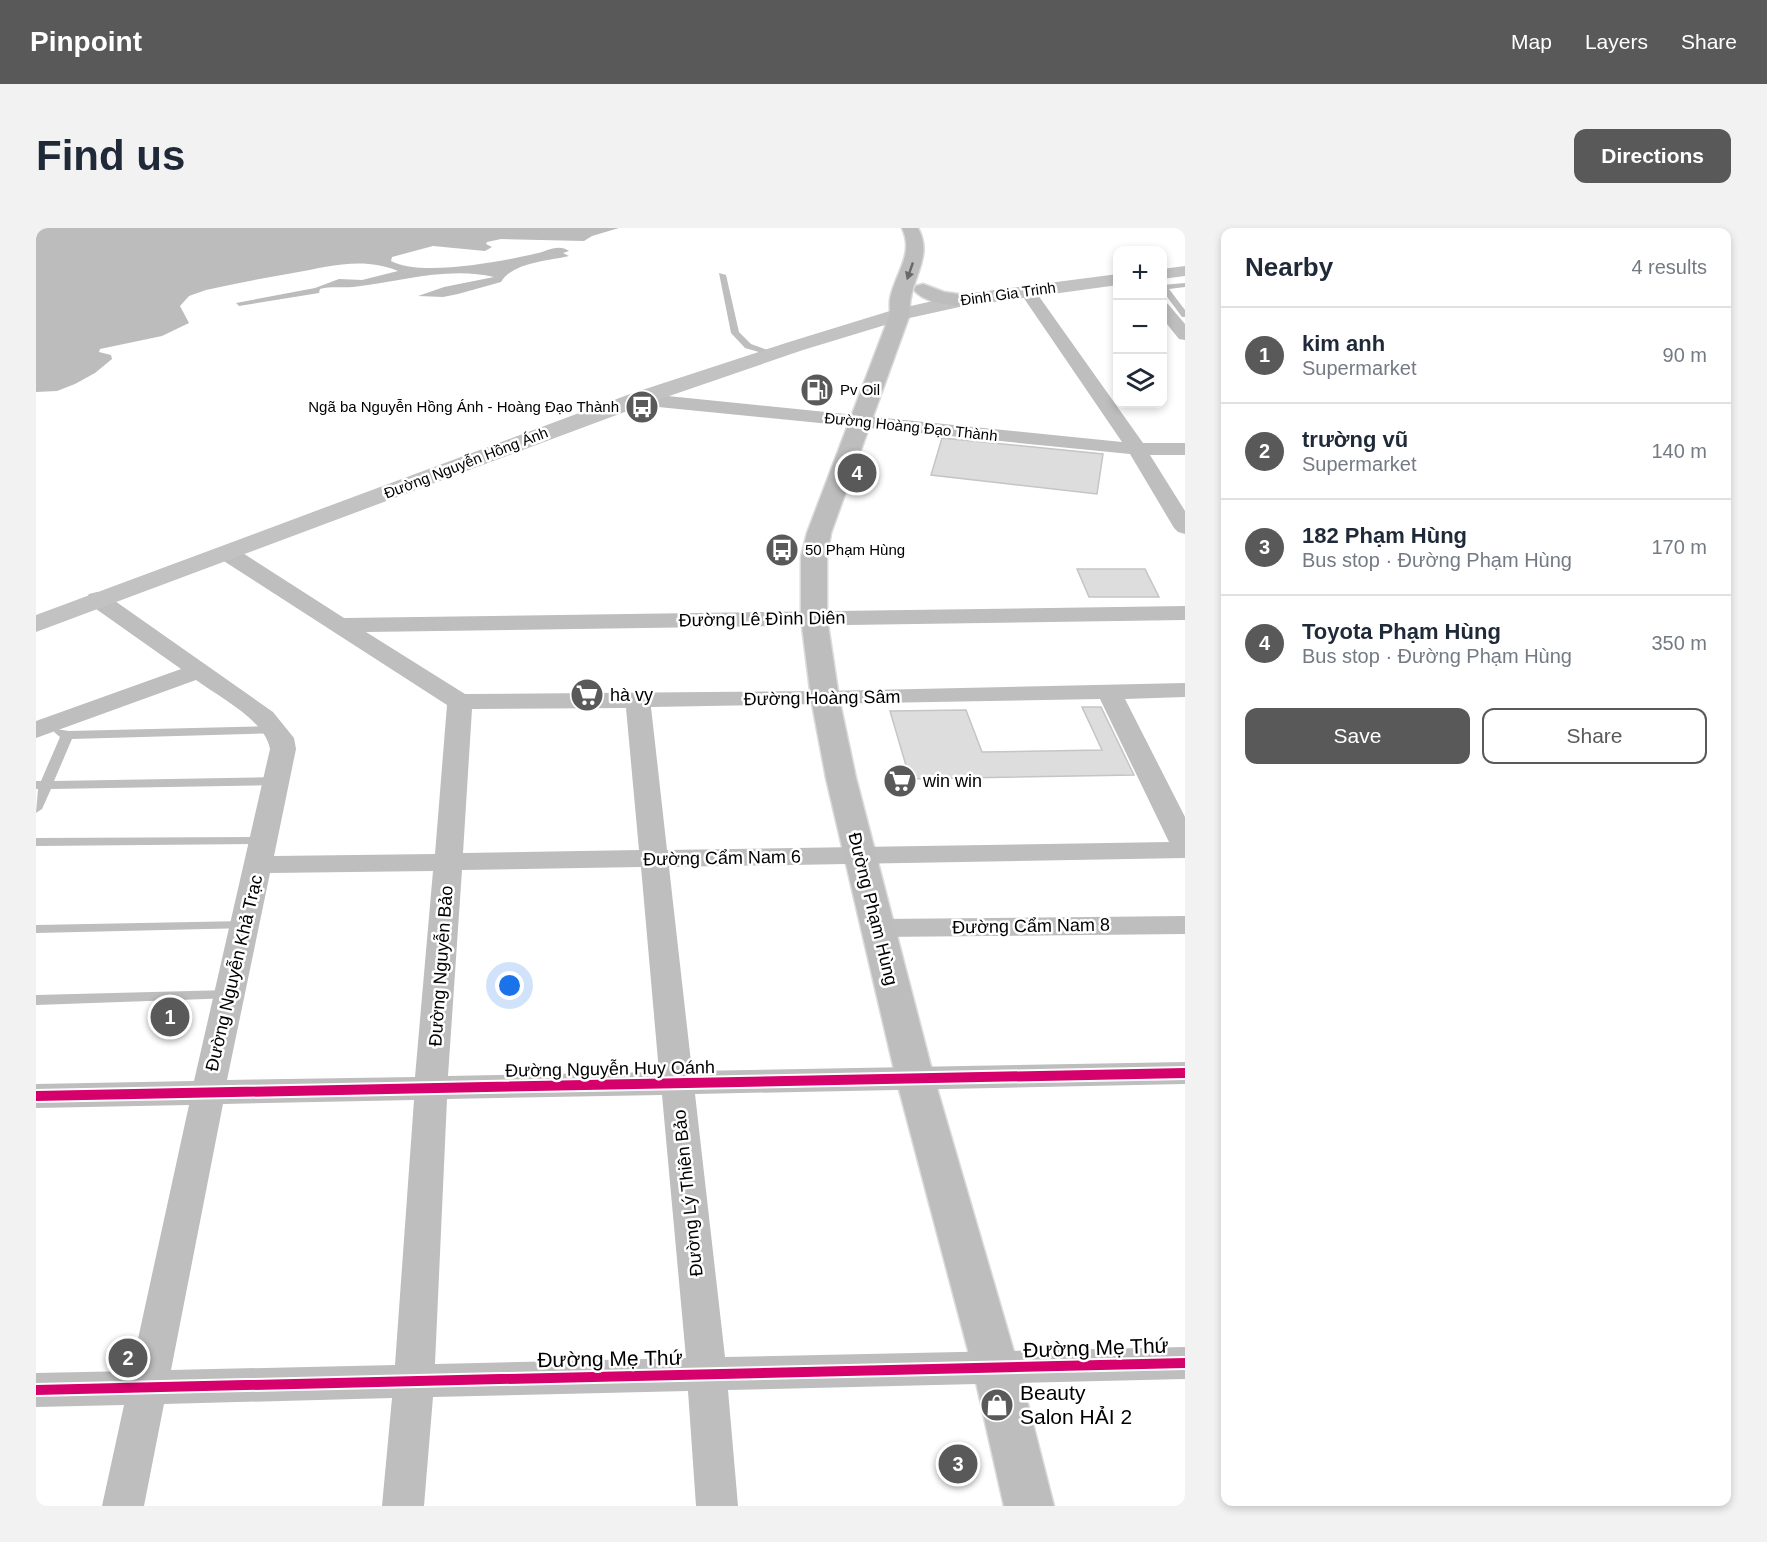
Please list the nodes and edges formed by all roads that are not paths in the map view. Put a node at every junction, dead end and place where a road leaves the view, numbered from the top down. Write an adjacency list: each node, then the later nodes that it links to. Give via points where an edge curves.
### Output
1 (910, 228): 12 (main road, Đường Phạm Hùng, one-way to 12, via 915,234 916,251 899,298)
2 (922, 228): 8 (main road, Đường Phạm Hùng, via 928,235 932,255)
3 (1185, 271): 4 (street)
4 (1167, 273)
5 (722, 275): 15 (lane, via 735,333 748,346)
6 (1113, 280): 9 (street, Đinh Gia Trinh)
7 (1185, 285): 13 (lane, via 1164,287)
8 (923, 290): 10 (main road); 12 (main road, Đường Phạm Hùng, via 920,300)
9 (1027, 291): 10 (street, Đinh Gia Trinh); 18 (street)
10 (964, 300): 12 (street, Đinh Gia Trinh)
11 (1167, 313): 14 (street)
12 (900, 314): 15 (street, Đường Nguyễn Hồng Ánh); 17 (main road, Đường Phạm Hùng)
13 (1185, 315)
14 (1185, 335)
15 (770, 354): 16 (street, Đường Nguyễn Hồng Ánh)
16 (638, 399): 17 (street, Đường Hoàng Đạo Thành); 21 (street, Đường Nguyễn Hồng Ánh)
17 (861, 422): 18 (street, Đường Hoàng Đạo Thành); 24 (main road, Đường Phạm Hùng, via 819,532 814,557)
18 (1137, 449): 19 (street, Đường Hoàng Đạo Thành); 20 (street)
19 (1185, 449)
20 (1185, 528)
21 (227, 553): 22 (street, Đường Nguyễn Hồng Ánh); 26 (street)
22 (97, 599): 25 (street, Đường Nguyễn Hồng Ánh); 27 (street)
23 (1185, 613): 24 (street, Đường Lê Đình Diên)
24 (814, 618): 26 (street, Đường Lê Đình Diên); 30 (main road, Đường Phạm Hùng)
25 (36, 624)
26 (340, 626): 32 (street)
27 (199, 672): 33 (street); 34 (street, via 264,717)
28 (1185, 690): 29 (street, Đường Hoàng Sâm)
29 (1109, 692): 30 (street, Đường Hoàng Sâm); 39 (street)
30 (825, 698): 31 (street, Đường Hoàng Sâm); 42 (main road, Đường Phạm Hùng)
31 (638, 701): 32 (street, Đường Hoàng Sâm); 43 (street, Đường Lý Thiên Bảo)
32 (460, 702): 44 (street, Đường Nguyễn Bảo)
33 (50, 730): 34 (lane); 36 (lane)
34 (276, 730): 35 (street, Đường Nguyễn Khả Trạc, via 283,749)
35 (278, 781): 36 (lane); 41 (street, Đường Nguyễn Khả Trạc)
36 (41, 785): 37 (lane)
37 (36, 809)
38 (36, 842): 41 (lane)
39 (1185, 845)
40 (1185, 850): 42 (street, Đường Cẩm Nam 6)
41 (261, 853): 44 (street, Đường Cẩm Nam 6); 45 (street, Đường Nguyễn Khả Trạc)
42 (860, 856): 43 (street, Đường Cẩm Nam 6); 47 (main road, Đường Phạm Hùng)
43 (653, 859): 44 (street, Đường Cẩm Nam 6); 53 (street, Đường Lý Thiên Bảo)
44 (448, 863): 54 (street, Đường Nguyễn Bảo)
45 (245, 925): 48 (lane); 49 (street, Đường Nguyễn Khả Trạc)
46 (1185, 925): 47 (street, Đường Cẩm Nam 8)
47 (878, 927): 52 (main road, Đường Phạm Hùng)
48 (36, 929)
49 (229, 995): 50 (lane); 55 (street, Đường Nguyễn Khả Trạc)
50 (36, 1000)
51 (1185, 1073): 52 (street, Đường Nguyễn Huy Oánh)
52 (915, 1078): 53 (street, Đường Nguyễn Huy Oánh); 58 (main road, Đường Phạm Hùng)
53 (676, 1083): 54 (street, Đường Nguyễn Huy Oánh); 59 (street, Đường Lý Thiên Bảo)
54 (431, 1088): 55 (street, Đường Nguyễn Huy Oánh); 60 (street, Đường Nguyễn Bảo)
55 (208, 1093): 56 (street, Đường Nguyễn Huy Oánh); 61 (street, Đường Nguyễn Khả Trạc)
56 (36, 1096)
57 (1185, 1363): 58 (street, Đường Mẹ Thứ)
58 (996, 1369): 59 (street, Đường Mẹ Thứ); 66 (main road, Đường Phạm Hùng)
59 (707, 1375): 60 (street, Đường Mẹ Thứ); 65 (street, Đường Lý Thiên Bảo)
60 (414, 1382): 61 (street, Đường Mẹ Thứ); 64 (street, Đường Nguyễn Bảo)
61 (148, 1387): 62 (street, Đường Mẹ Thứ); 63 (street, Đường Nguyễn Khả Trạc)
62 (36, 1390)
63 (123, 1506)
64 (403, 1506)
65 (717, 1506)
66 (1029, 1506)

